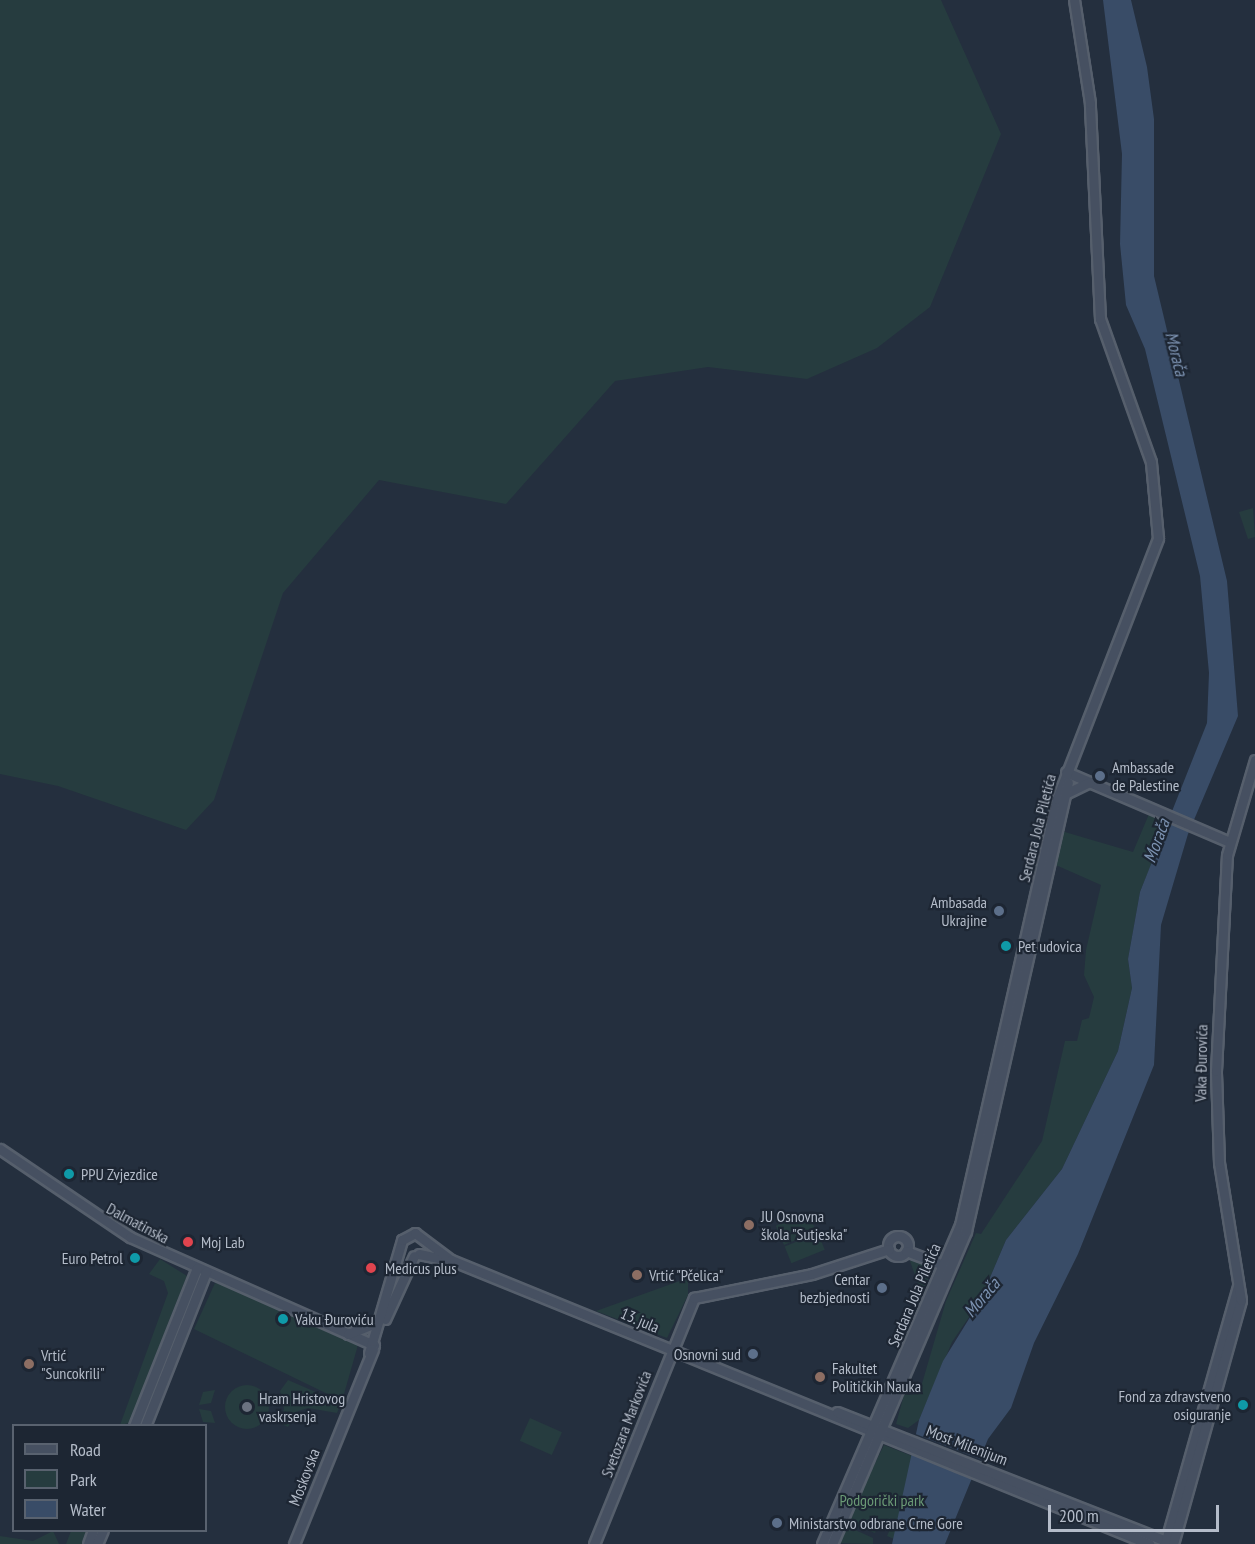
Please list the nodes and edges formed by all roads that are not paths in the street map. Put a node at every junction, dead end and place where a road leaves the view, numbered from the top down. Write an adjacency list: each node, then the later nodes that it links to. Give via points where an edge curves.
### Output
1 (1074, 0): 3 (main road, Serdara Jola Piletića, via 1090,103 1100,319 1140,423 1159,521 1151,565)
2 (1255, 760): 6 (main road, Vaka Đurovića)
3 (1069, 770): 4 (main road); 5 (main road, Serdara Jola Piletića)
4 (1090, 782): 5 (main road); 6 (main road)
5 (1061, 797): 14 (main road, Serdara Jola Piletića, via 1026,934 969,1193); 14 (main road, Serdara Jola Piletića, via 971,1214)
6 (1229, 842): 26 (main road, Vaka Đurovića, via 1220,930 1216,1113 1239,1283)
7 (0, 1149): 15 (main road, Dalmatinska, via 90,1215)
8 (424, 1242): 9 (main road, via 418,1234 409,1233 402,1240); 12 (main road); 13 (main road)
9 (402, 1250): 12 (main road); 17 (main road, Moskovska)
10 (888, 1250): 11 (main road, Serdara Jola Piletića, via 898,1256); 11 (main road, Serdara Jola Piletića, via 890,1240 900,1236); 16 (main road, Serdara Jola Piletića, via 812,1274 699,1294)
11 (906, 1251): 14 (main road)
12 (416, 1255): 13 (main road); 19 (main road, Moskovska)
13 (451, 1260): 20 (main road, 13. jula)
14 (946, 1267): 23 (main road, Serdara Jola Piletića)
15 (201, 1270): 18 (main road, Dalmatinska); 21 (main road); 22 (main road)
16 (686, 1314): 20 (main road, Svetozara Markovića)
17 (378, 1322): 18 (main road, via 364,1331); 19 (main road, Moskovska)
18 (346, 1334): 19 (main road, Dalmatinska)
19 (371, 1348): 27 (main road, Moskovska)
20 (672, 1349): 23 (main road, 13. jula); 28 (main road, Svetozara Markovića)
21 (134, 1424)
22 (145, 1424)
23 (876, 1430): 24 (main road, 13. jula); 29 (main road); 30 (main road)
24 (895, 1437): 25 (main road, Most Milenijum)
25 (1026, 1489): 26 (main road); 31 (main road)
26 (1169, 1543)
27 (294, 1544)
28 (594, 1544)
29 (822, 1544)
30 (832, 1544)
31 (1149, 1544)

